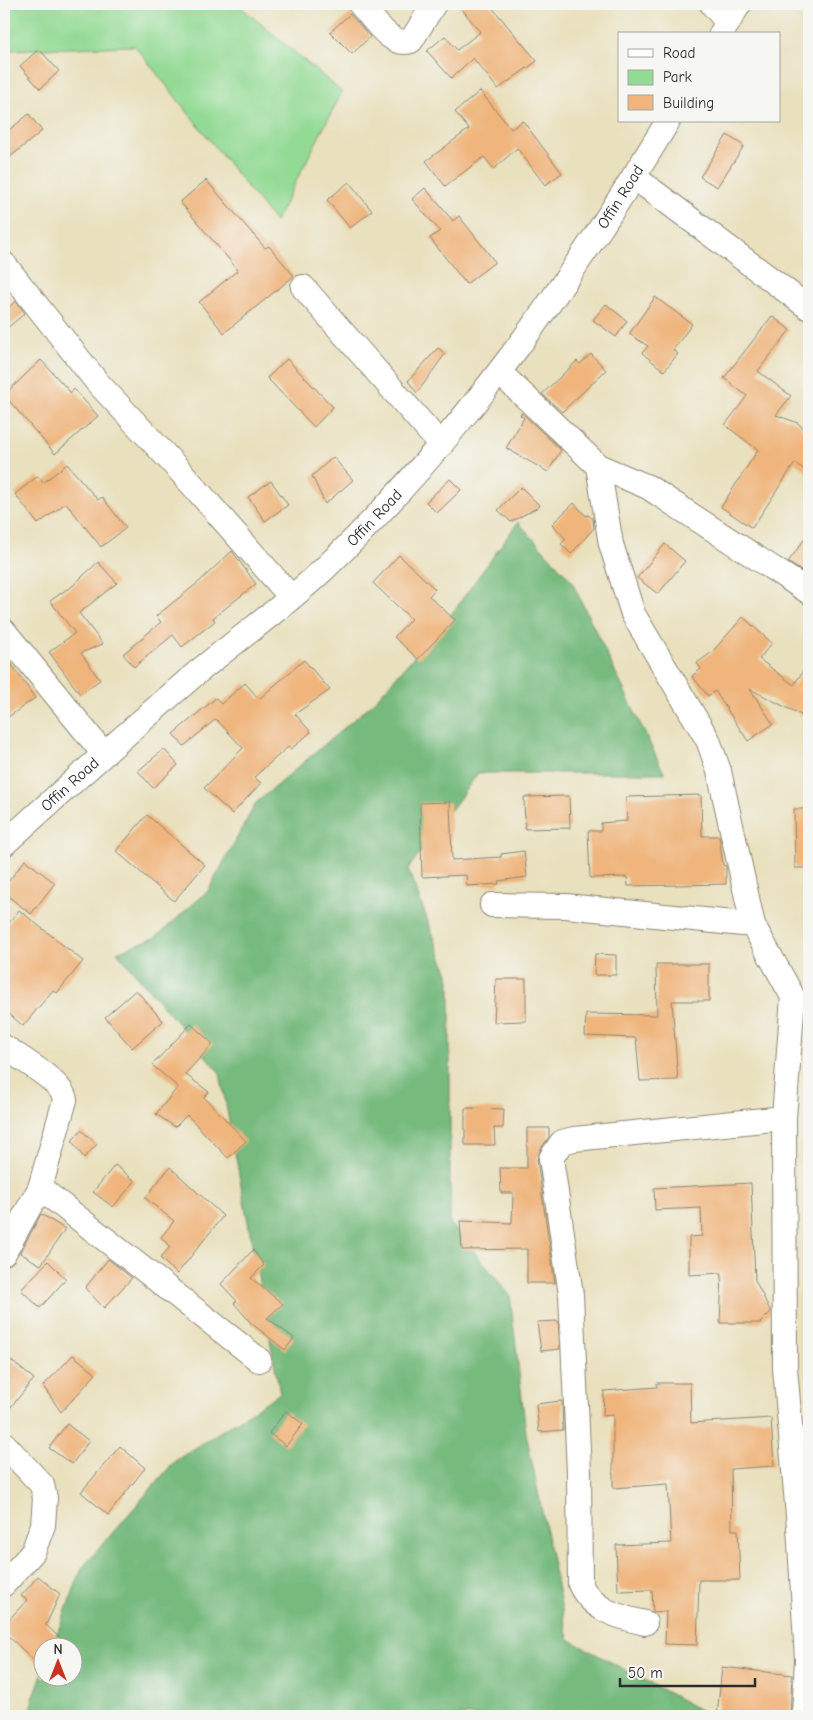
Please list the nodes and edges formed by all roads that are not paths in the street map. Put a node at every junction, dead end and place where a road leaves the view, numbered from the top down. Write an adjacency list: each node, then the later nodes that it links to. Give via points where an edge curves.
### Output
1 (360, 4): 2 (street, via 394,41 403,44 411,41)
2 (434, 4)
3 (712, 4): 4 (street)
4 (729, 20)
5 (667, 122): 6 (street, Offin Road)
6 (634, 177): 9 (street); 10 (street, Offin Road, via 549,307)
7 (4, 264): 14 (street, via 97,382 135,426 182,472)
8 (303, 287): 11 (street)
9 (809, 308)
10 (500, 373): 11 (street, Offin Road); 12 (street)
11 (441, 445): 14 (street, Offin Road, via 329,564)
12 (598, 466): 13 (street, via 648,487); 19 (street, via 611,544 633,614 708,740 719,771)
13 (809, 592)
14 (291, 597): 16 (street, Offin Road)
15 (4, 630): 16 (street)
16 (104, 754): 17 (street, Offin Road)
17 (4, 844)
18 (492, 905): 19 (street, via 566,906)
19 (752, 924): 20 (street)
20 (801, 998): 22 (street)
21 (4, 1047): 23 (street, via 65,1093 66,1100)
22 (784, 1118): 28 (street, via 574,1138 562,1142 551,1158 571,1295 580,1584 586,1597 598,1606 618,1617); 29 (street, via 785,1368 799,1527 806,1659)
23 (40, 1188): 24 (street); 25 (street)
24 (4, 1253)
25 (259, 1360)
26 (4, 1444): 27 (street, via 42,1485 45,1498 43,1525 32,1552)
27 (4, 1584)
28 (645, 1623)
29 (804, 1716)

